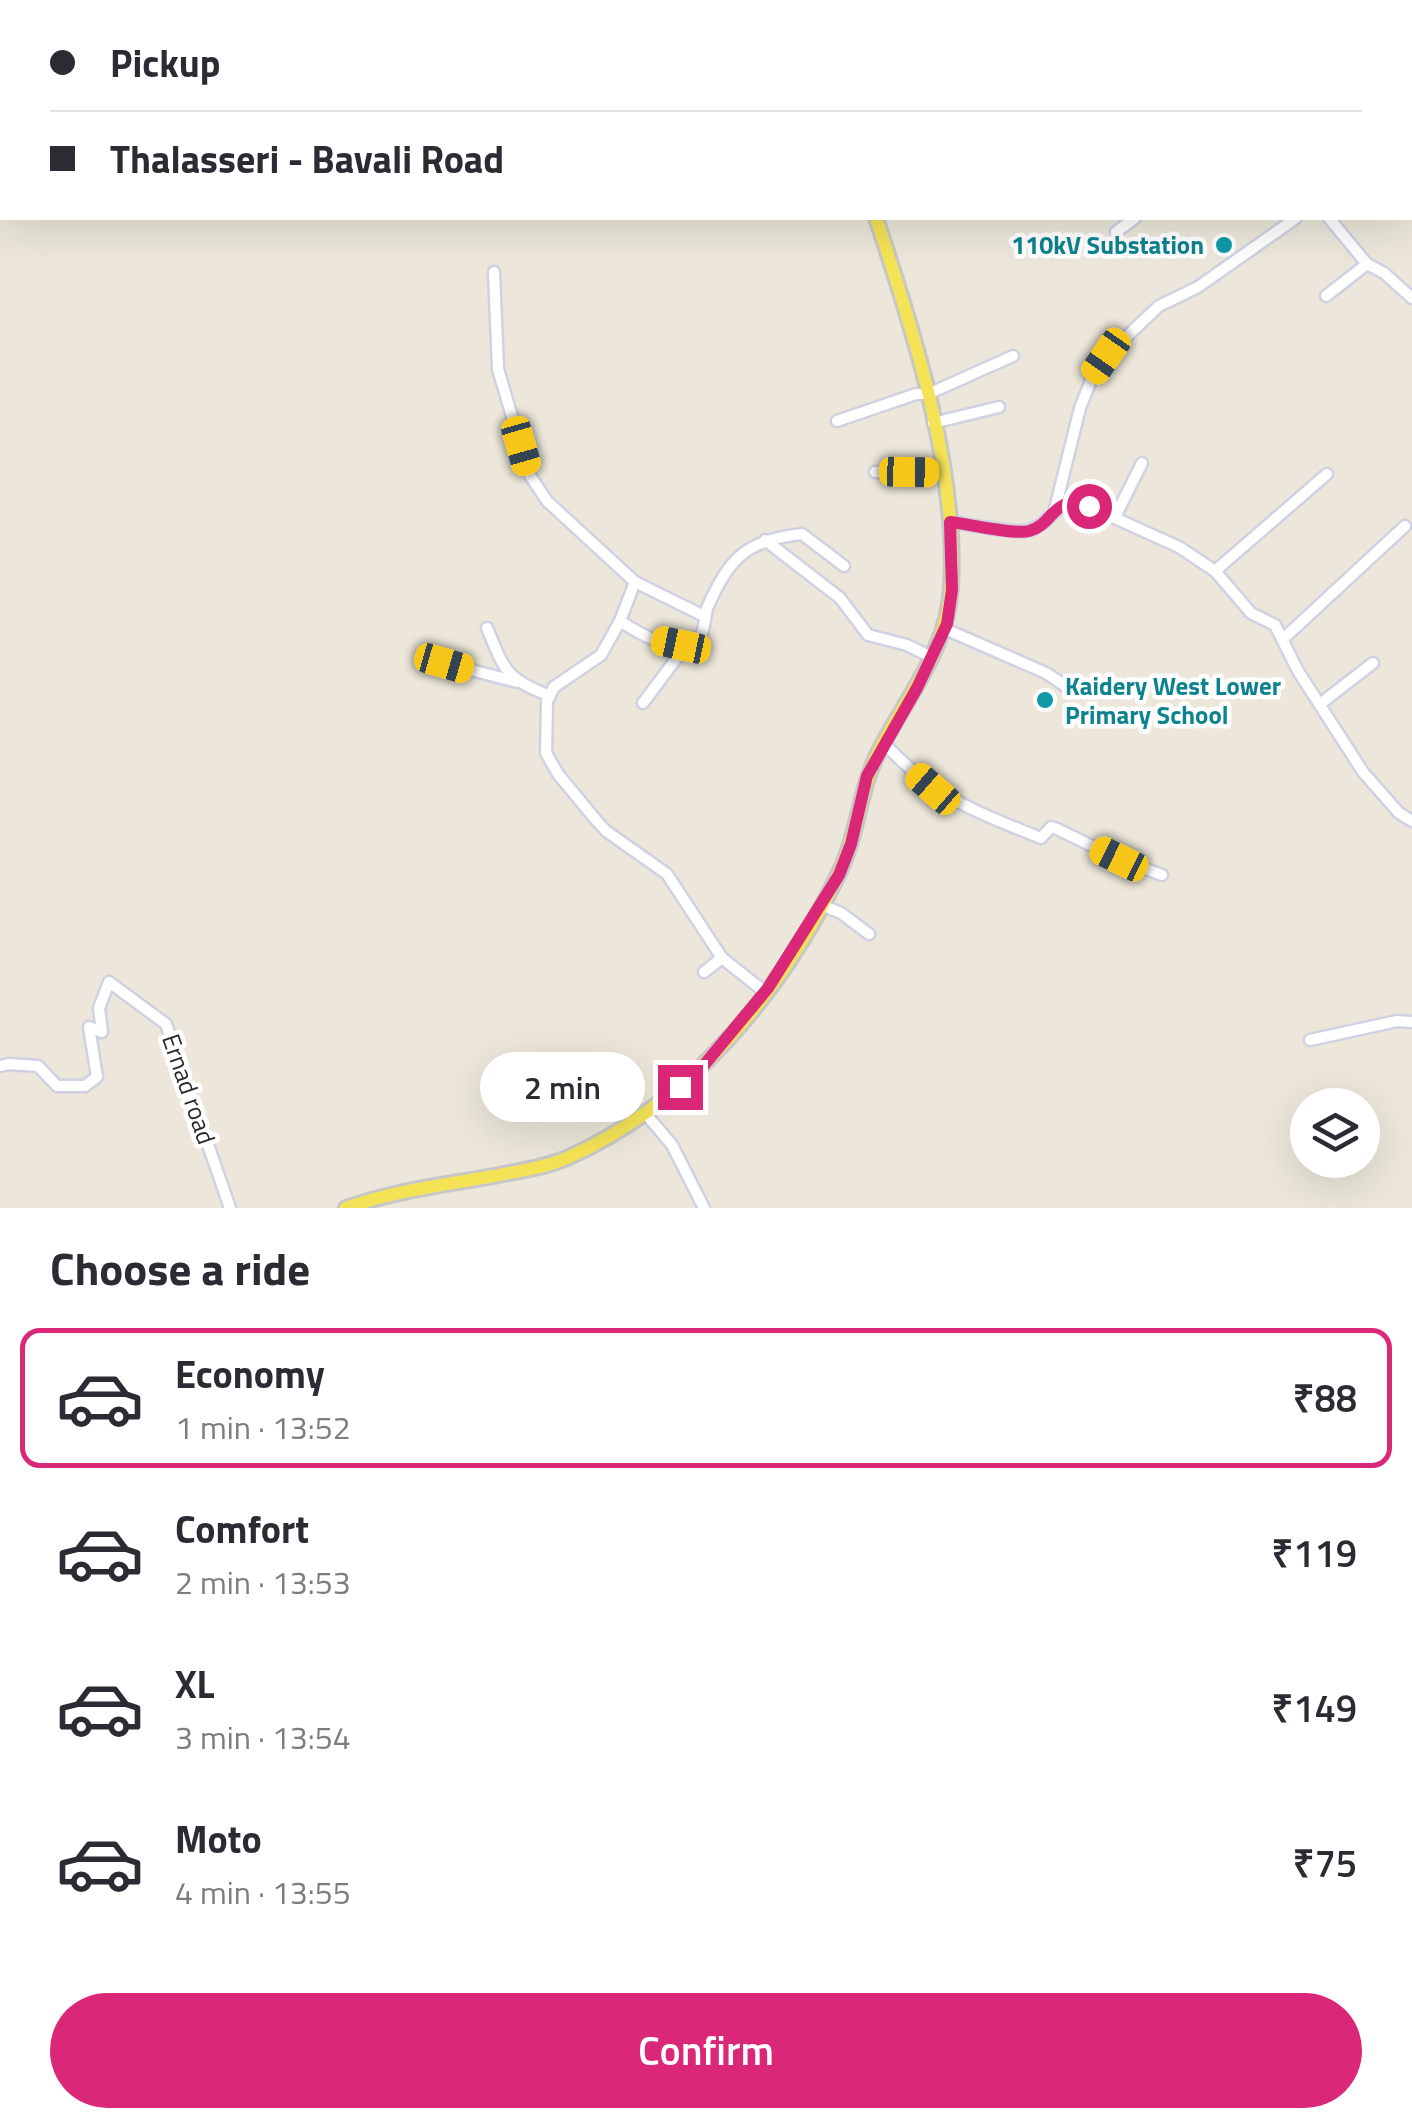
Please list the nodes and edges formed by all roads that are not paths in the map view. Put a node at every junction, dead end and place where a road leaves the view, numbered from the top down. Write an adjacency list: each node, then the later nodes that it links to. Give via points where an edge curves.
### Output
1 (877, 220): 11 (main road)
2 (1132, 220): 5 (street)
3 (1293, 220): 19 (street, via 1159,306 1106,356 1080,408)
4 (1331, 220): 6 (street)
5 (1116, 232)
6 (1367, 264): 8 (street); 9 (street)
7 (494, 272): 26 (street, via 498,370 529,474 547,501)
8 (1326, 296)
9 (1412, 298)
10 (1012, 356): 11 (street)
11 (928, 394): 13 (street); 14 (main road)
12 (999, 407): 14 (street)
13 (837, 420)
14 (933, 423): 17 (main road)
15 (1142, 463): 20 (street)
16 (876, 472): 17 (street)
17 (942, 473): 21 (main road)
18 (1327, 474): 25 (street)
19 (1055, 510): 20 (street, via 1077,502); 21 (street, via 1035,530 1022,532)
20 (1116, 518): 25 (street)
21 (950, 522): 30 (main road, via 952,590)
22 (1405, 526): 31 (street)
23 (765, 540): 24 (street, via 802,534); 27 (street, via 730,568); 33 (street, via 840,598 868,635)
24 (844, 566)
25 (1215, 572): 31 (street)
26 (636, 582): 27 (street); 28 (street)
27 (704, 616): 32 (street, via 703,632)
28 (620, 621): 32 (street, via 646,638); 38 (street, via 601,655)
29 (487, 628): 36 (street, via 502,665)
30 (945, 629): 33 (main road); 37 (street)
31 (1283, 639): 40 (street)
32 (688, 642): 39 (street)
33 (931, 657): 41 (main road)
34 (1374, 662): 40 (street)
35 (444, 663): 36 (street)
36 (518, 682): 38 (street)
37 (1073, 692)
38 (550, 696): 46 (street, via 546,752 558,774 606,831 668,874)
39 (643, 703)
40 (1320, 704): 42 (street, via 1362,772)
41 (884, 742): 43 (street, via 956,803 1041,838 1057,829); 44 (main road, via 867,776 839,875)
42 (1412, 821)
43 (1162, 876)
44 (821, 904): 45 (street); 48 (main road)
45 (869, 934)
46 (722, 958): 47 (street); 48 (street)
47 (704, 972)
48 (765, 992): 52 (main road, via 700,1070)
49 (1412, 1022): 50 (street)
50 (1310, 1040)
51 (0, 1066): 53 (street, Ernad road, via 38,1066 57,1086 86,1086 97,1077 90,1027 102,1032 99,1008 109,982 166,1024)
52 (645, 1114): 54 (main road, via 565,1159); 55 (street, via 672,1146)
53 (230, 1208)
54 (346, 1208)
55 (704, 1208)

